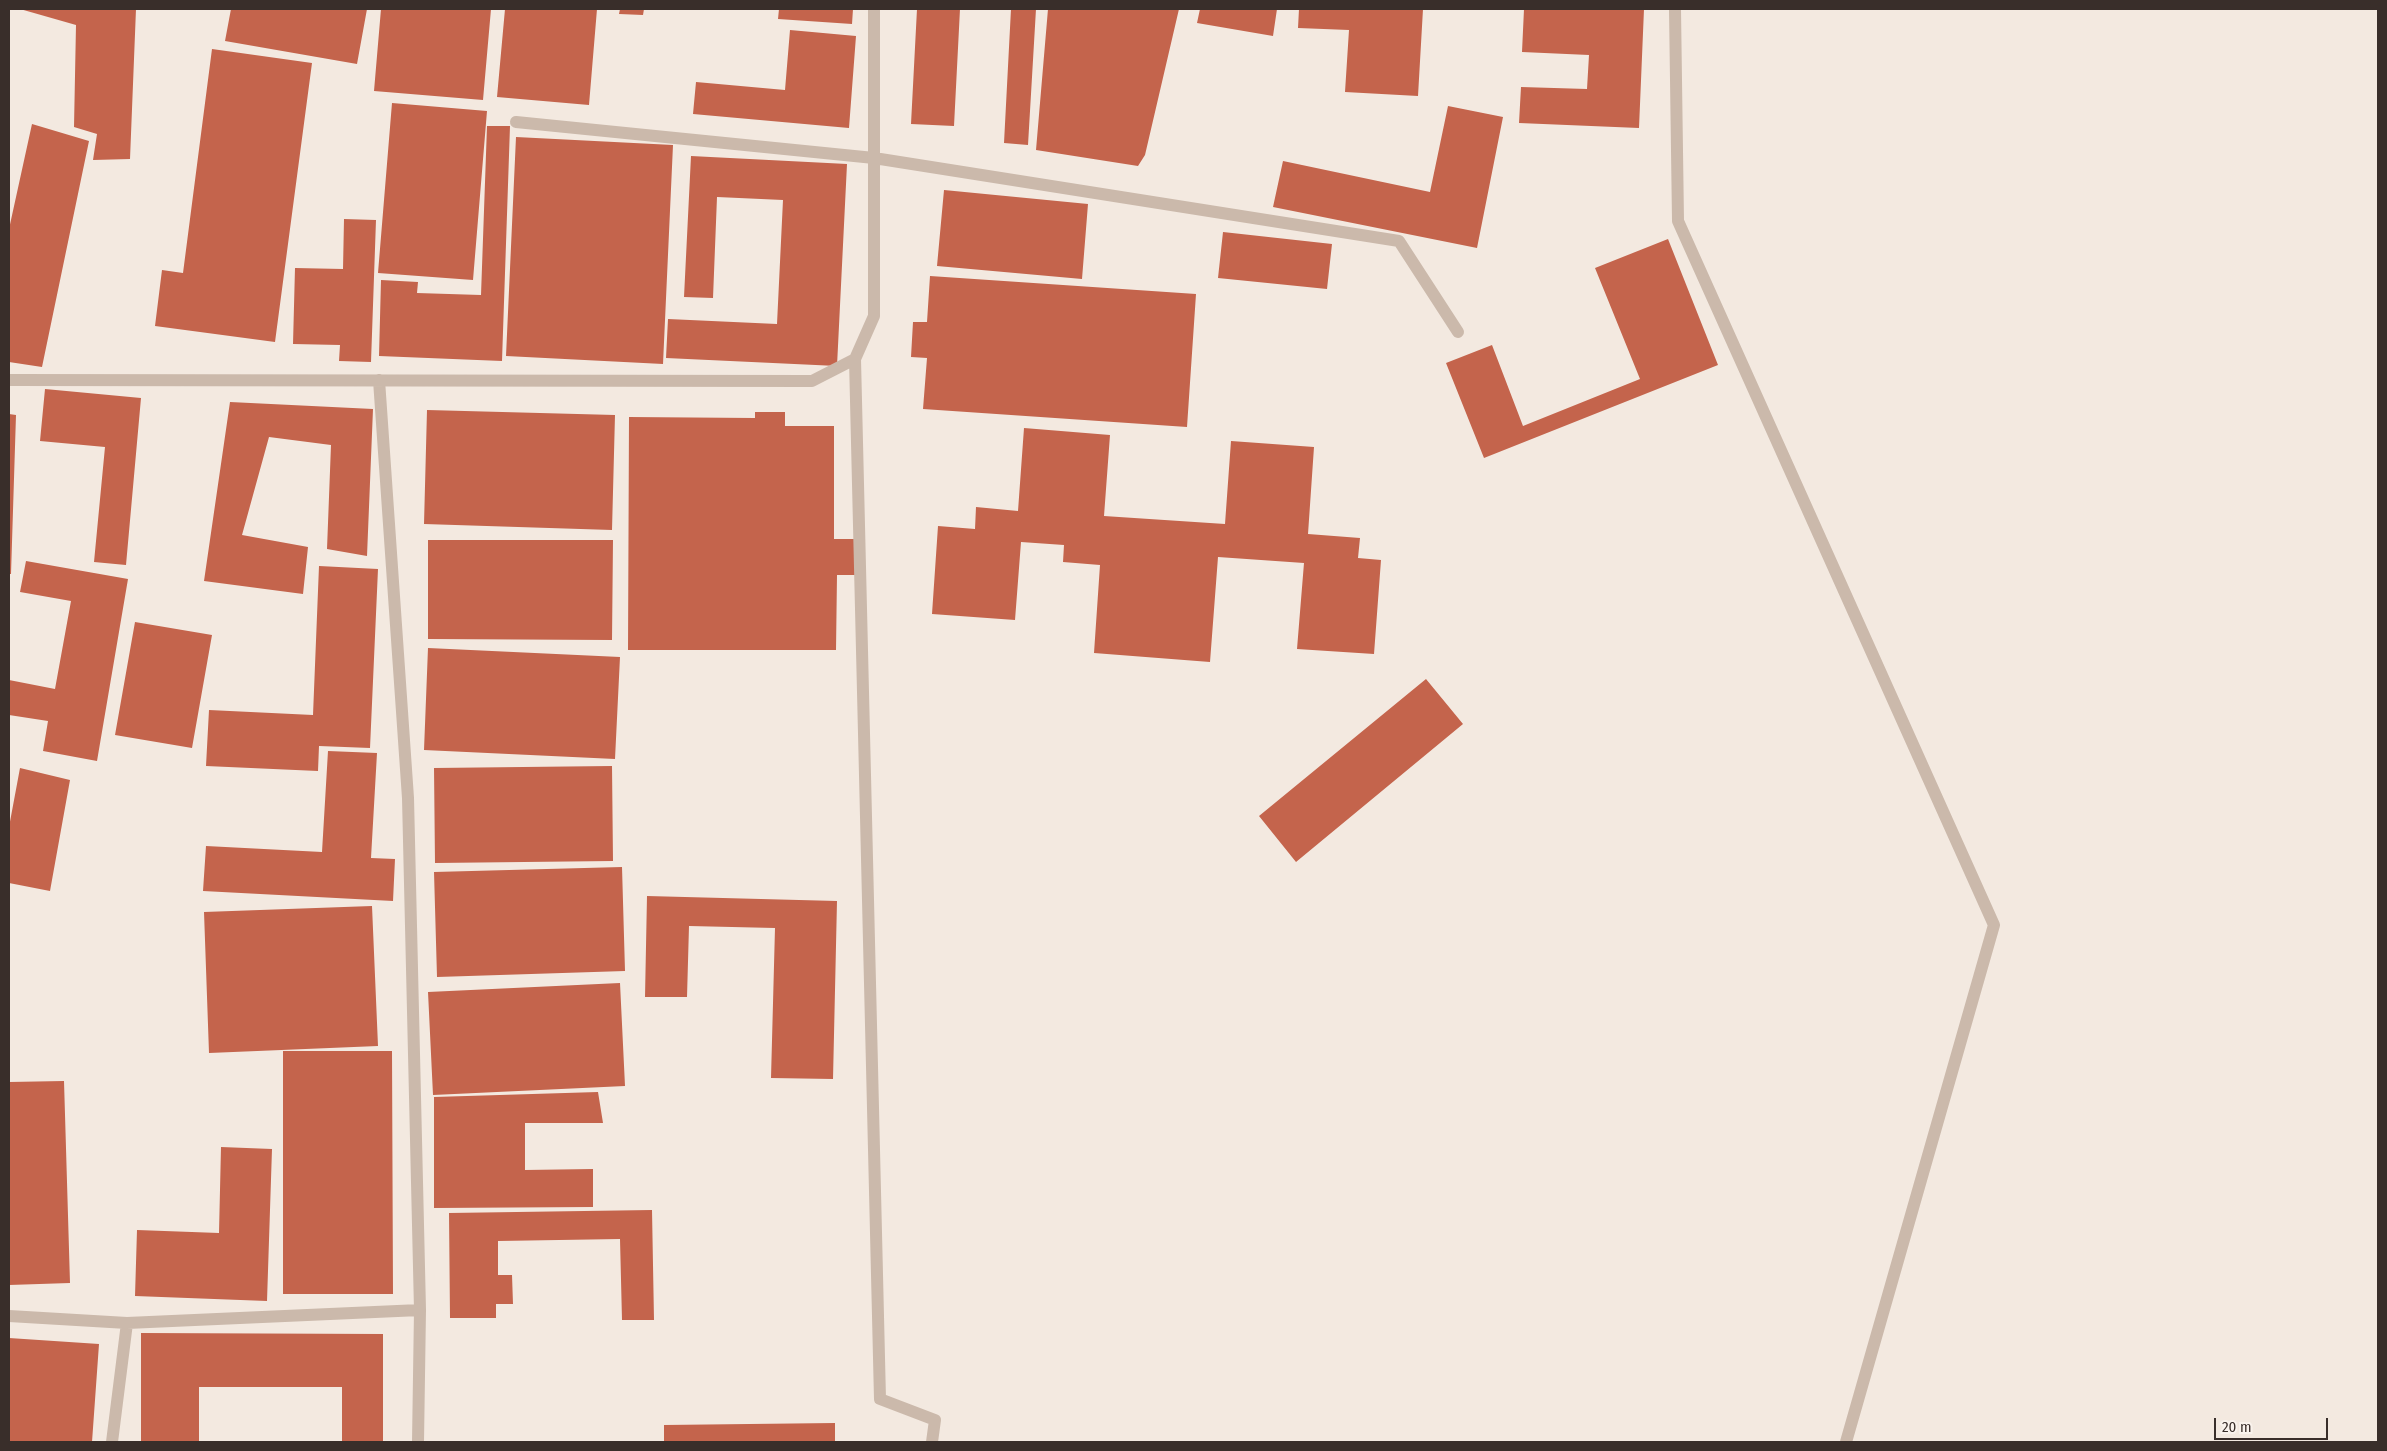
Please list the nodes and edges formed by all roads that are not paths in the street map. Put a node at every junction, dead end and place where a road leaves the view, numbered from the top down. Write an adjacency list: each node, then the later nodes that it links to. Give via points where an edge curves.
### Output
1 (874, 9): 4 (street)
2 (1676, 9): 15 (street, via 1678,222 1994,925)
3 (516, 122): 4 (street)
4 (874, 158): 5 (street, via 1399,240); 6 (street, via 874,316)
5 (1458, 332)
6 (855, 359): 8 (street, via 812,381); 14 (street, via 880,1399 935,1420)
7 (9, 380): 8 (street)
8 (379, 380): 9 (street, via 408,798)
9 (420, 1310): 11 (street); 13 (street)
10 (9, 1316): 11 (street)
11 (128, 1323): 12 (street)
12 (112, 1442)
13 (418, 1442)
14 (932, 1442)
15 (1846, 1442)

